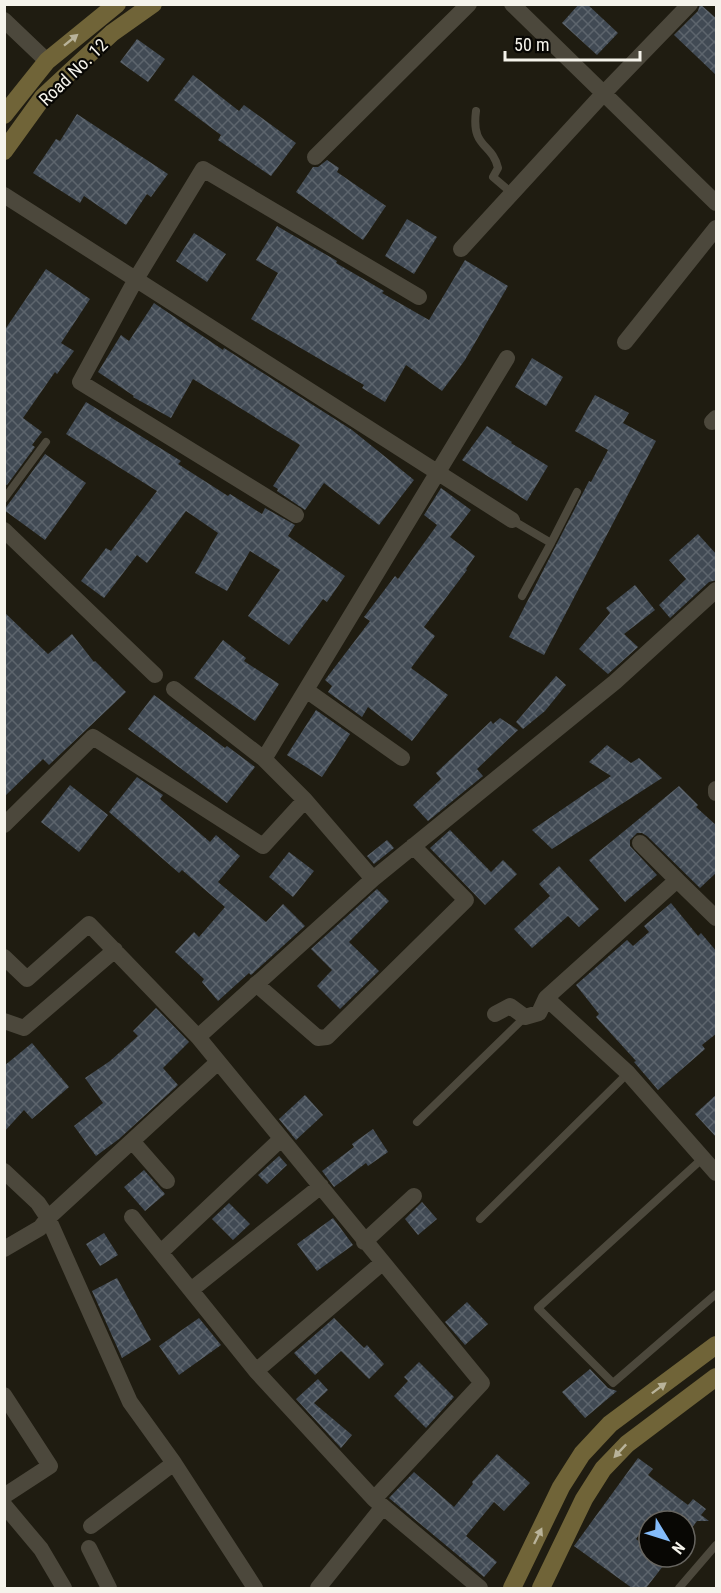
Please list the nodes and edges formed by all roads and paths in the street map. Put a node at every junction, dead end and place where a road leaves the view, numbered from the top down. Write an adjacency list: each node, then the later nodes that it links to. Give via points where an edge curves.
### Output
1 (117, 4): 7 (main road, one-way to 1)
2 (153, 4): 11 (main road, Road No. 12, via 112,33 43,98)
3 (469, 4): 12 (street)
4 (512, 4): 8 (street)
5 (690, 4): 8 (street)
6 (4, 20): 7 (street)
7 (47, 60): 10 (main road)
8 (603, 94): 13 (street); 15 (street)
9 (476, 111): 13 (lane, via 476,135 496,159 498,168 493,177)
10 (4, 115)
11 (4, 151)
12 (315, 158)
13 (513, 194): 17 (street)
14 (4, 195): 18 (street)
15 (717, 203)
16 (717, 228): 20 (street)
17 (461, 249)
18 (136, 279): 19 (street, via 203,170); 23 (street); 26 (street, via 80,382)
19 (419, 297)
20 (625, 342)
21 (507, 358): 23 (street)
22 (46, 442): 25 (lane)
23 (438, 472): 27 (street); 34 (street)
24 (577, 492): 29 (lane)
25 (4, 499)
26 (296, 515)
27 (512, 520): 29 (lane)
28 (4, 530): 32 (street)
29 (551, 543): 31 (lane)
30 (717, 590): 40 (street, via 615,682)
31 (522, 596)
32 (155, 675)
33 (174, 689): 36 (street)
34 (306, 690): 35 (street); 36 (street)
35 (402, 758)
36 (264, 759): 37 (street)
37 (305, 800): 38 (street, via 263,846 93,736); 41 (street)
38 (4, 825)
39 (640, 843): 42 (street)
40 (413, 846): 41 (street); 46 (street, via 466,900 327,1036 318,1038)
41 (373, 879): 46 (street)
42 (677, 880): 43 (street); 47 (street)
43 (717, 918)
44 (115, 950): 45 (street, via 89,924 27,979); 50 (street, via 24,1028); 51 (street)
45 (4, 957)
46 (256, 984): 51 (street)
47 (546, 998): 49 (street, via 539,1013); 53 (street)
48 (495, 1014): 49 (street, via 510,1006)
49 (525, 1017): 54 (lane)
50 (4, 1021)
51 (198, 1037): 52 (street)
52 (219, 1062): 55 (street); 56 (street)
53 (628, 1073): 57 (street); 65 (lane)
54 (417, 1122)
55 (281, 1139): 61 (street); 68 (street)
56 (132, 1141): 60 (street); 64 (street)
57 (703, 1158): 59 (street); 71 (lane, via 538,1308 613,1383)
58 (4, 1171): 64 (street)
59 (717, 1173)
60 (167, 1181)
61 (321, 1186): 66 (street); 70 (street)
62 (414, 1196): 66 (street)
63 (132, 1217): 68 (street)
64 (48, 1218): 67 (street, via 40,1228); 76 (street, via 130,1402)
65 (480, 1219)
66 (364, 1242): 69 (street)
67 (4, 1249)
68 (161, 1252): 70 (street)
69 (382, 1263): 73 (street); 78 (street, via 482,1383)
70 (191, 1290): 73 (street)
71 (717, 1294)
72 (717, 1345): 88 (main road, one-way to 72, via 561,1487 582,1454 610,1424)
73 (256, 1371): 78 (street)
74 (717, 1377): 89 (main road, one-way to 89, via 627,1444 603,1469)
75 (4, 1395): 77 (street, via 50,1466)
76 (174, 1463): 80 (street); 85 (street)
77 (4, 1496)
78 (378, 1503): 86 (street); 87 (street)
79 (4, 1505): 83 (street, via 41,1549)
80 (92, 1526)
81 (717, 1545): 90 (lane)
82 (89, 1548): 84 (street)
83 (64, 1588)
84 (109, 1588)
85 (255, 1588)
86 (318, 1588)
87 (480, 1588)
88 (512, 1588)
89 (541, 1588)
90 (679, 1588)

